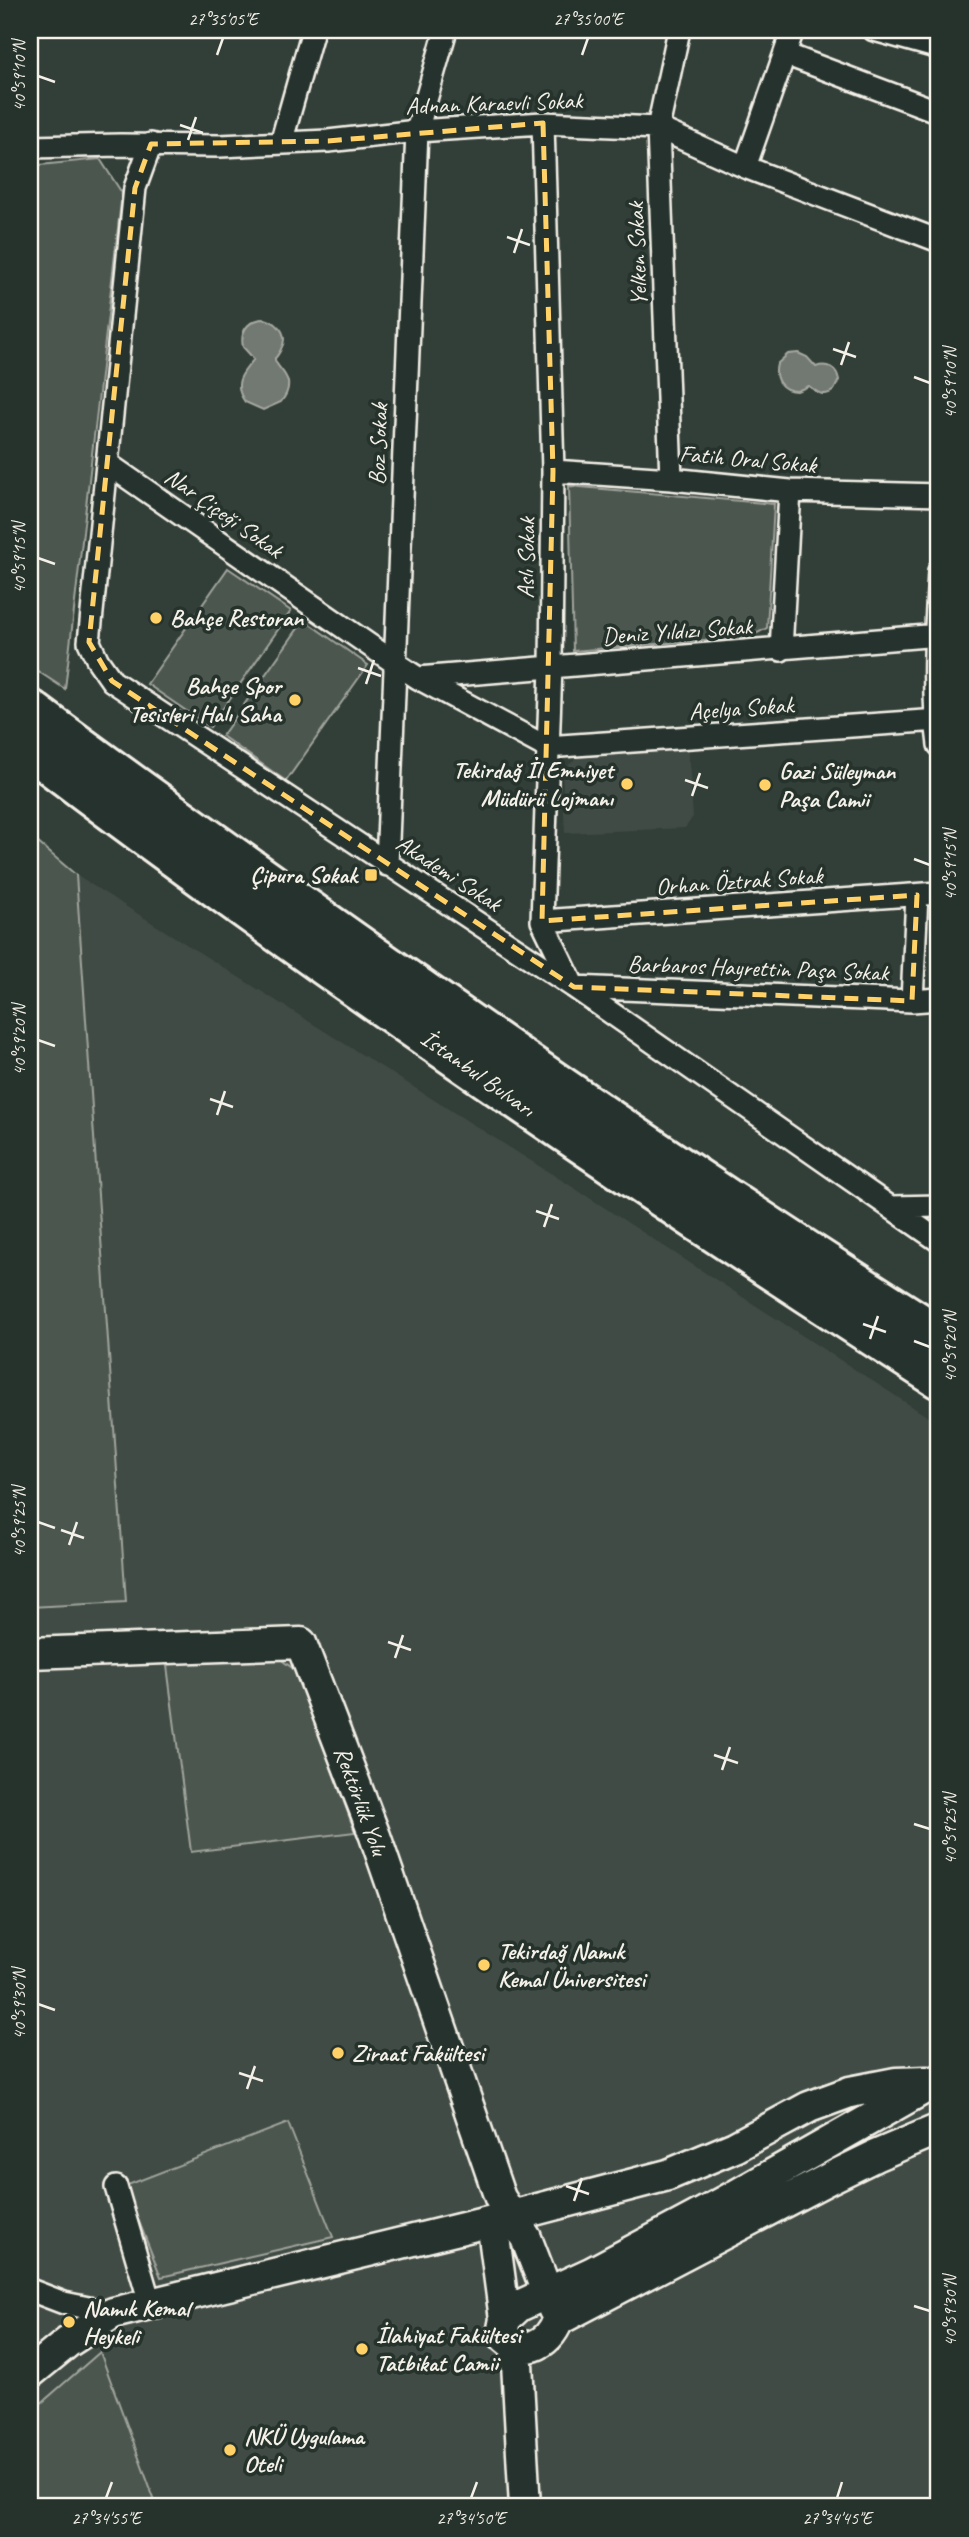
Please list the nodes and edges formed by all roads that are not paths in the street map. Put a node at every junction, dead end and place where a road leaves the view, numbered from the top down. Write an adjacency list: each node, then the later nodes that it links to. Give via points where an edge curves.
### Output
1 (313, 30): 12 (street)
2 (446, 30): 11 (street, Boz Sokak)
3 (679, 30): 10 (street, Yelken Sokak)
4 (793, 30): 7 (street)
5 (874, 30): 6 (street)
6 (939, 48)
7 (785, 54): 8 (street); 16 (street)
8 (939, 112)
9 (543, 123): 10 (street, Adnan Karaevli Sokak); 11 (street, Adnan Karaevli Sokak); 20 (street, Aslı Sokak)
10 (658, 128): 16 (street, Adnan Karaevli Sokak); 21 (street, Yelken Sokak)
11 (417, 131): 12 (street, Adnan Karaevli Sokak); 27 (street, Boz Sokak)
12 (281, 143): 14 (street, Adnan Karaevli Sokak)
13 (120, 145): 14 (street, Adnan Karaevli Sokak); 15 (street, Adnan Karaevli Sokak); 17 (street)
14 (151, 145): 17 (street)
15 (30, 147)
16 (745, 167): 18 (street, Adnan Karaevli Sokak)
17 (135, 188): 19 (street)
18 (939, 241)
19 (108, 464): 27 (street, Nar Çiçeği Sokak); 35 (street, Akademi Sokak, via 89,642 98,661 112,681)
20 (553, 471): 21 (street, Fatih Oral Sokak); 28 (street, Aslı Sokak)
21 (671, 479): 22 (street, Fatih Oral Sokak)
22 (790, 491): 23 (street, Fatih Oral Sokak); 26 (street)
23 (939, 495)
24 (939, 570): 25 (street)
25 (937, 635): 26 (street, Deniz Yıldızı Sokak); 31 (street)
26 (781, 650): 28 (street, Deniz Yıldızı Sokak)
27 (395, 663): 29 (street, Nar Çiçeği Sokak); 35 (street, Boz Sokak)
28 (551, 667): 29 (street, Deniz Yıldızı Sokak); 33 (street, Aslı Sokak)
29 (418, 678): 33 (street, Nar Çiçeği Sokak)
30 (30, 709): 45 (highway, İstanbul Bulvarı, via 554,1083)
31 (937, 721): 32 (street); 33 (street, Açelya Sokak)
32 (939, 745)
33 (546, 747): 38 (street, Aslı Sokak)
34 (30, 751): 46 (highway, İstanbul Bulvarı, via 137,832 537,1114)
35 (387, 865): 39 (street, Akademi Sokak)
36 (939, 893): 37 (street, Orhan Öztrak Sokak)
37 (916, 895): 38 (street, Orhan Öztrak Sokak); 41 (street)
38 (542, 921): 39 (street, Aslı Sokak)
39 (574, 987): 41 (street, Barbaros Hayrettin Paşa Sokak); 43 (street, Akademi Sokak)
40 (939, 999): 41 (street, Barbaros Hayrettin Paşa Sokak)
41 (912, 1001)
42 (939, 1206): 43 (street)
43 (891, 1208): 44 (street, Akademi Sokak)
44 (939, 1241)
45 (939, 1335)
46 (939, 1379)
47 (30, 1653): 51 (street, Rektörlük Yolu, via 302,1643 375,1836 500,2199)
48 (938, 2085): 51 (street, via 896,2083 850,2092 667,2175); 54 (street, via 724,2202)
49 (939, 2129): 54 (street)
50 (116, 2186): 53 (street)
51 (501, 2218): 53 (street); 54 (street, via 517,2222); 56 (street)
52 (30, 2290): 55 (street)
53 (150, 2303): 55 (street)
54 (553, 2307): 56 (street, via 519,2306); 56 (street, via 553,2332 539,2344)
55 (113, 2313): 57 (street)
56 (511, 2332): 58 (street)
57 (30, 2373)
58 (526, 2507)

